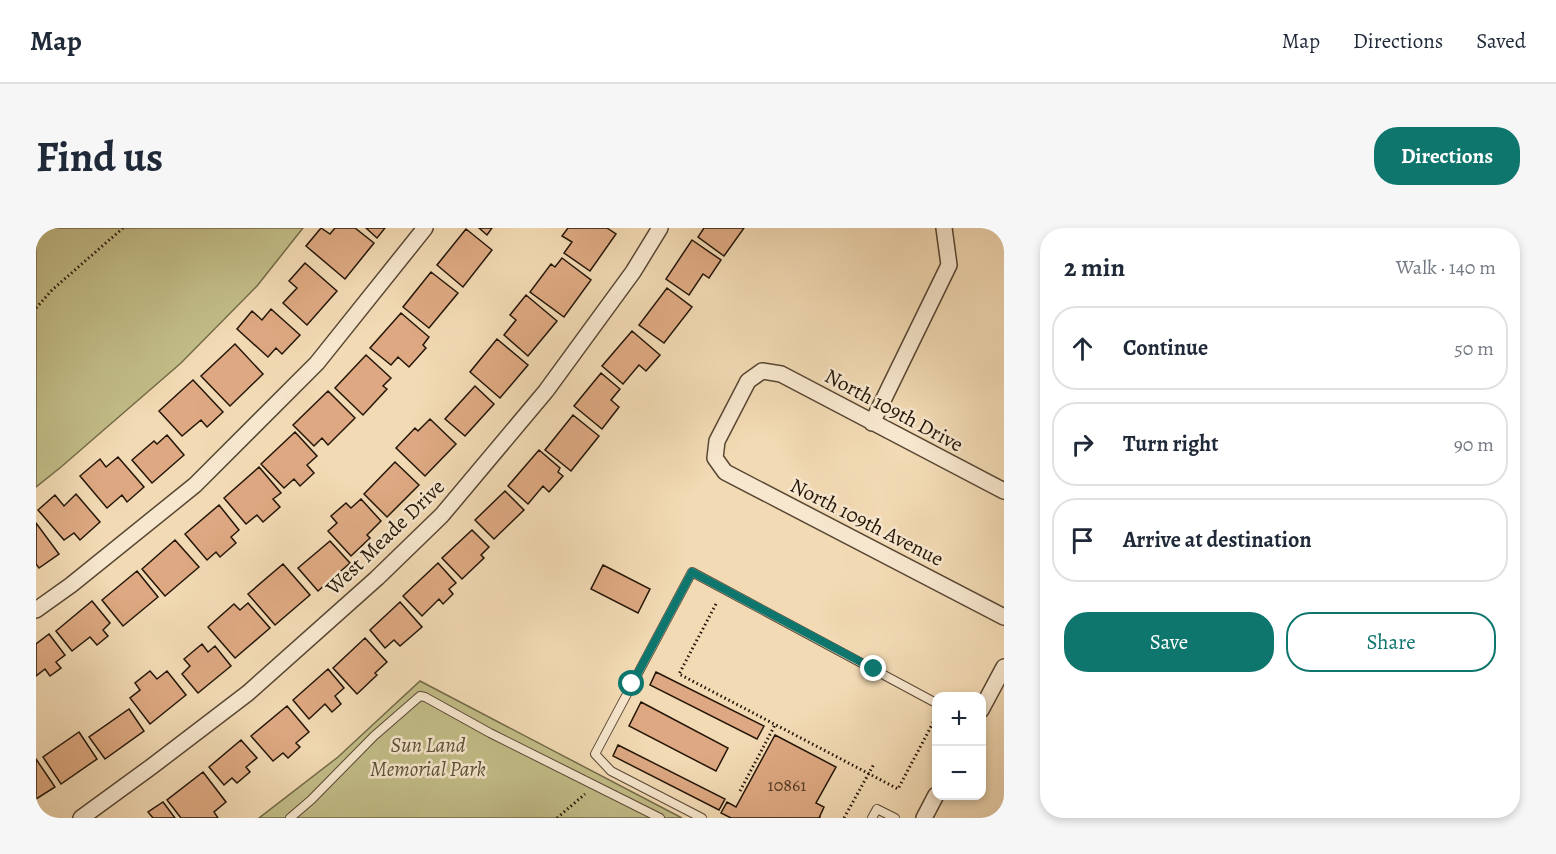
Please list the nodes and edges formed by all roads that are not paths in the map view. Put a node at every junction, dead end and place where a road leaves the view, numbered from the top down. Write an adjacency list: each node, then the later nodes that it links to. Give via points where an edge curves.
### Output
1 (425, 228): 7 (street, via 317,363 195,485)
2 (660, 228): 13 (street, West Meade Drive, via 633,272 546,391 442,515 249,693)
3 (944, 228): 4 (street, via 949,265)
4 (872, 423): 5 (street, North 109th Drive, via 781,374 762,371 748,381 717,441); 6 (street, North 109th Drive)
5 (715, 458): 8 (street, North 109th Avenue, via 725,472)
6 (1004, 491)
7 (36, 610)
8 (1004, 617)
9 (1003, 670): 11 (street)
10 (932, 701): 16 (lane, via 692,572 595,754 611,771)
11 (986, 701)
12 (933, 800): 19 (street)
13 (81, 818)
14 (290, 818): 15 (lane, via 420,696)
15 (660, 818)
16 (702, 818)
17 (872, 818): 18 (lane, via 878,809)
18 (895, 818)
19 (924, 818)

